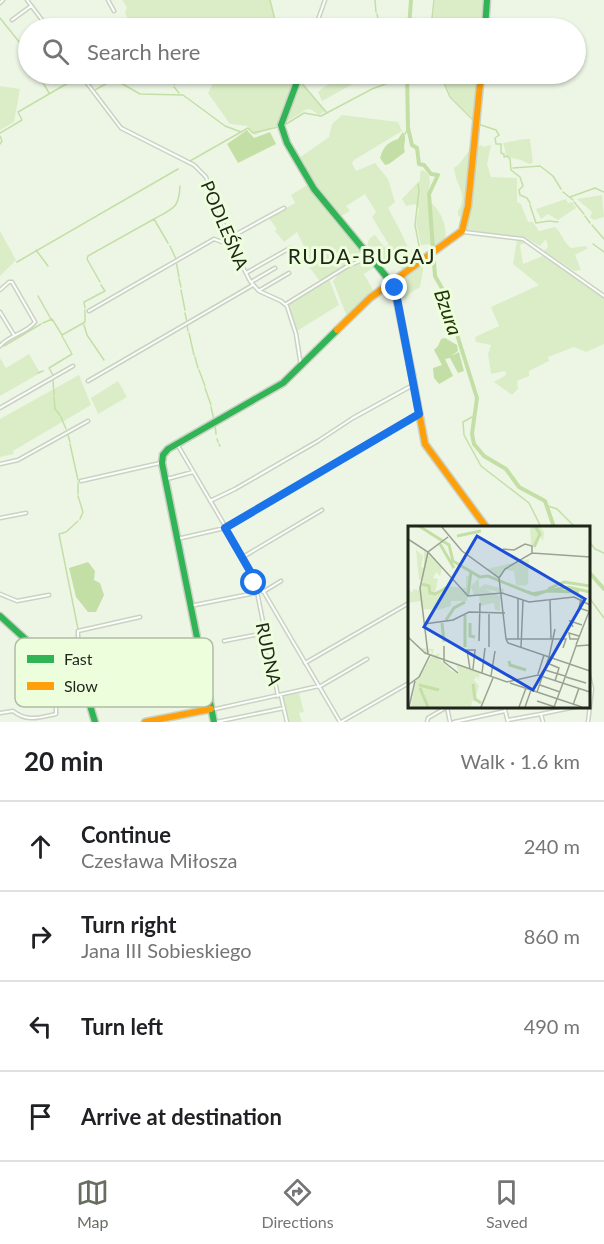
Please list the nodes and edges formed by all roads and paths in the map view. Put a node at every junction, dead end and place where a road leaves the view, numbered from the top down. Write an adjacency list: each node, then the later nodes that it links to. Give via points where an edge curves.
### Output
1 (27, 0): 5 (street)
2 (108, 0): 6 (street)
3 (325, 0): 8 (street)
4 (487, 0): 9 (street)
5 (31, 6): 7 (street); 10 (street)
6 (114, 11)
7 (40, 18)
8 (319, 18)
9 (486, 18)
10 (12, 20)
11 (88, 84): 16 (street, PODLEŚNA, via 121,128 201,172 210,183)
12 (296, 84): 18 (street, via 281,124 287,144 314,189)
13 (480, 84): 15 (street)
14 (284, 208): 16 (street)
15 (462, 231): 22 (street); 26 (street, via 523,238)
16 (229, 239): 20 (street, PODLEŚNA); 28 (street, via 220,243 214,239)
17 (290, 248): 20 (street)
18 (369, 256): 22 (street); 27 (street)
19 (275, 268): 23 (street)
20 (246, 273): 23 (street, PODLEŚNA)
21 (289, 273): 25 (street, PODLEŚNA)
22 (390, 282): 33 (street); 35 (street, via 396,292)
23 (252, 284): 25 (street, PODLEŚNA); 34 (street)
24 (0, 290): 30 (street, via 12,282 35,322)
25 (259, 291): 27 (street, PODLEŚNA)
26 (604, 296)
27 (286, 304): 33 (street)
28 (89, 311)
29 (0, 312): 30 (street)
30 (15, 335): 31 (street)
31 (0, 345)
32 (73, 366): 36 (street)
33 (301, 366): 39 (street, via 277,387)
34 (88, 381)
35 (414, 385): 37 (street); 45 (street)
36 (0, 408)
37 (419, 414): 49 (street, via 429,451); 50 (street)
38 (88, 421): 41 (street, via 18,460)
39 (177, 444): 40 (street, via 165,452); 42 (street)
40 (162, 463): 43 (street); 44 (street)
41 (0, 464)
42 (193, 472): 43 (street); 45 (street)
43 (165, 479): 51 (street)
44 (81, 481)
45 (210, 501): 50 (street)
46 (322, 510): 52 (street)
47 (26, 513): 48 (street)
48 (0, 518)
49 (485, 526)
50 (225, 528): 51 (street); 52 (street)
51 (177, 539): 60 (street)
52 (243, 557): 53 (street)
53 (254, 578): 55 (street, RUDNA); 56 (street)
54 (281, 581): 56 (street)
55 (256, 592): 60 (street); 63 (street, RUDNA)
56 (263, 592): 69 (street)
57 (0, 594): 58 (street, via 17,601)
58 (49, 595)
59 (408, 604): 69 (street)
60 (190, 606): 66 (street)
61 (0, 616): 64 (street)
62 (140, 617): 65 (street, via 80,630)
63 (265, 633): 67 (street); 73 (street, RUDNA)
64 (25, 638)
65 (77, 638)
66 (196, 638)
67 (224, 641)
68 (367, 659): 72 (street)
69 (305, 663): 72 (street)
70 (589, 675): 74 (street)
71 (408, 684): 93 (street)
72 (319, 687): 73 (street); 93 (street)
73 (280, 696): 82 (street, RUDNA); 83 (street)
74 (589, 704)
75 (56, 707): 85 (street, via 56,714 30,720 21,719 13,711)
76 (91, 707): 89 (street)
77 (446, 707): 94 (street)
78 (448, 707): 95 (street)
79 (504, 707): 84 (street)
80 (571, 707): 86 (street)
81 (589, 707): 97 (street)
82 (284, 708): 91 (street); 92 (street, RUDNA)
83 (211, 709): 87 (street); 91 (street)
84 (505, 711): 88 (street); 95 (street)
85 (0, 712)
86 (541, 714): 88 (street); 96 (street)
87 (176, 719): 90 (street)
88 (508, 721)
89 (95, 722)
90 (145, 722)
91 (215, 722)
92 (287, 722)
93 (341, 722)
94 (427, 722)
95 (452, 722)
96 (543, 722)
97 (588, 722)

